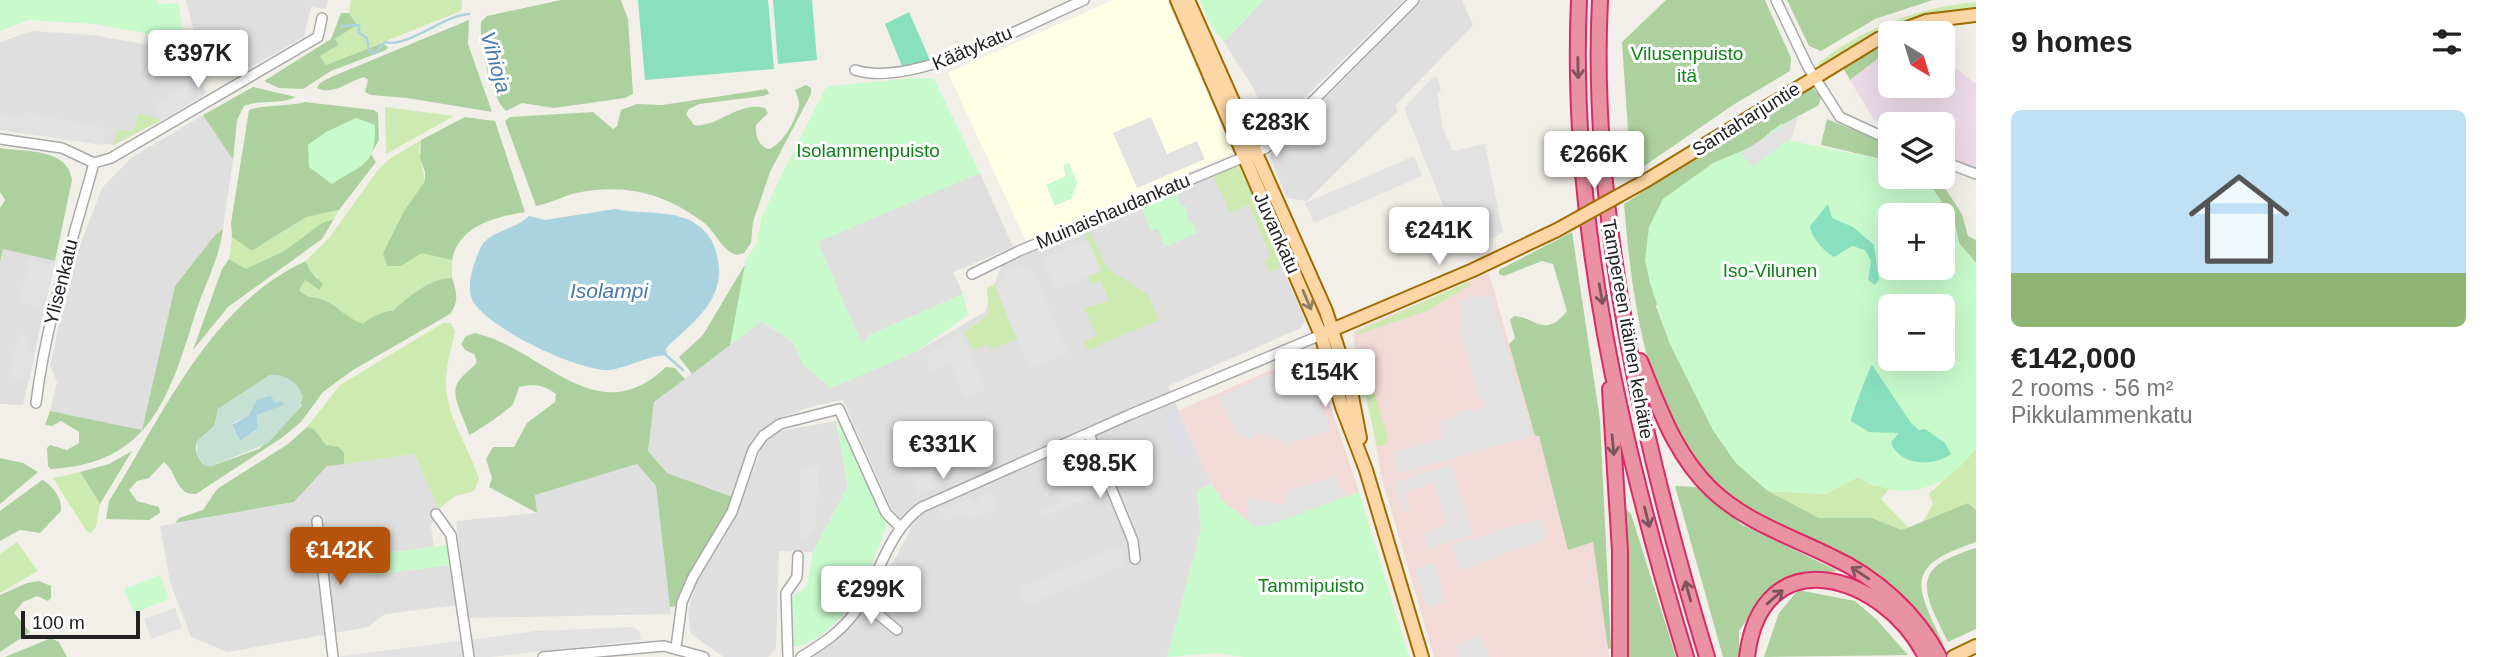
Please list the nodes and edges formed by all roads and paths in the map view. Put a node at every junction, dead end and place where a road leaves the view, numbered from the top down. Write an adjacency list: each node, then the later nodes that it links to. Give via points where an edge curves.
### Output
1 (1084, 0): 10 (street, Käätykatu, via 926,69 869,75)
2 (1177, 0): 14 (main road, Juvankatu)
3 (1188, 0): 14 (main road, Juvankatu)
4 (1414, 0): 14 (street, Muinaishaudankatu, via 1266,148)
5 (1578, 0): 21 (highway, Tampereen itäinen kehätie, one-way to 21, via 1588,211)
6 (1600, 0): 19 (highway, Tampereen itäinen kehätie, via 1602,131)
7 (1776, 0): 11 (street)
8 (1976, 16): 11 (main road, Santaharjuntie, via 1952,16 1900,29)
9 (322, 18): 15 (street, via 318,37 111,158)
10 (855, 70)
11 (1813, 77): 12 (street, via 1840,117); 20 (main road, Santaharjuntie, bridge, via 1557,230)
12 (1878, 134)
13 (0, 139): 15 (street, via 62,148)
14 (1250, 155): 18 (street, Muinaishaudankatu); 20 (main road, Juvankatu, via 1310,270)
15 (93, 163): 22 (street, Ylisenkatu, via 60,279)
16 (1955, 166): 17 (street)
17 (1976, 174)
18 (972, 274)
19 (1627, 331): 42 (highway, Tampereen itäinen kehätie, one-way to 19, via 1653,456); 45 (highway, one-way to 19, via 1924,631 1881,587 1847,564 1761,525 1711,489 1662,417)
20 (1327, 332): 23 (street); 39 (main road, Juvankatu, via 1350,386 1366,470)
21 (1611, 353): 40 (highway, one-way to 40); 41 (highway, Tampereen itäinen kehätie, one-way to 41, via 1633,462)
22 (36, 403)
23 (1089, 434): 26 (street, via 922,507); 28 (street, via 1133,541)
24 (436, 514): 34 (street, via 451,535)
25 (317, 521): 33 (street)
26 (900, 527): 29 (street); 32 (street, via 886,513 839,409 780,424 753,450 732,512 693,577 679,616)
27 (798, 556): 37 (street, via 797,577 786,593)
28 (1135, 559)
29 (862, 601): 30 (street); 38 (street, via 840,630)
30 (897, 630)
31 (1976, 646): 46 (main road)
32 (676, 647): 35 (street); 36 (street)
33 (333, 657)
34 (469, 657)
35 (543, 657)
36 (704, 657)
37 (788, 657)
38 (801, 657)
39 (1422, 657)
40 (1620, 657)
41 (1686, 657)
42 (1707, 657)
43 (1747, 657): 44 (highway, one-way to 44, via 1751,632 1768,603 1785,589 1819,579 1843,582 1883,603)
44 (1926, 657)
45 (1939, 657)
46 (1953, 657)

